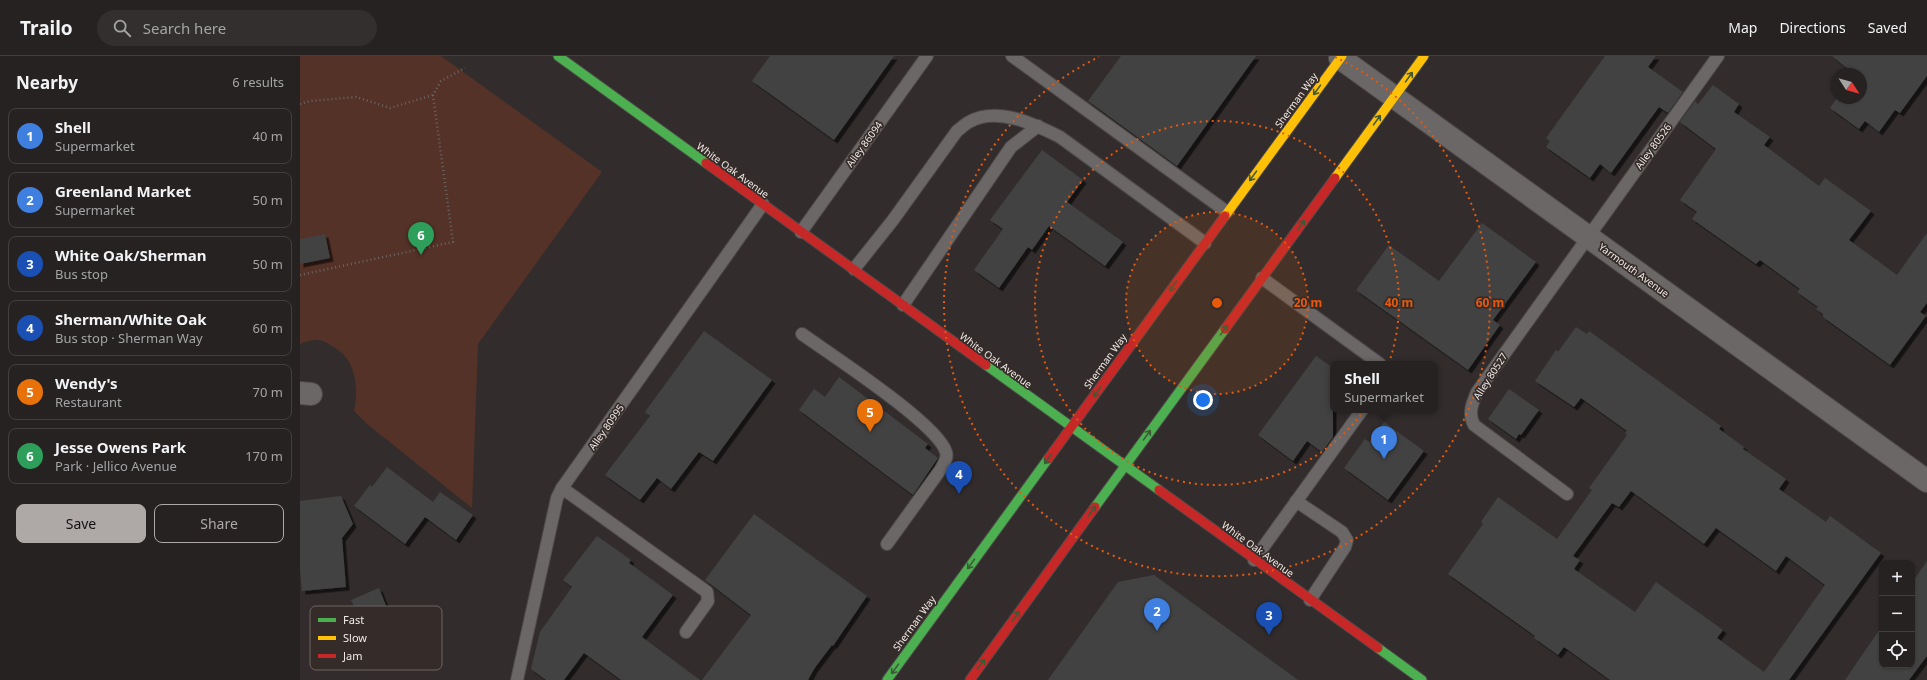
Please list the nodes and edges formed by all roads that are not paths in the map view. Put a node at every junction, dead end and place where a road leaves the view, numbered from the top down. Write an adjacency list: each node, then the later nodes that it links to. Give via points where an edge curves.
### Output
1 (558, 56): 9 (main road, White Oak Avenue)
2 (927, 56): 11 (lane, Alley 86094)
3 (1012, 56): 10 (lane)
4 (1424, 56): 7 (main road, one-way to 4)
5 (1718, 56): 12 (lane, Alley 80526)
6 (1341, 57): 7 (street, Yarmouth Avenue); 10 (main road, Sherman Way, one-way to 10)
7 (1394, 97): 12 (street, Yarmouth Avenue); 15 (main road, one-way to 7)
8 (1038, 126): 13 (lane, via 1060,137); 14 (lane, via 1008,117 988,116 969,122 957,131); 16 (lane, via 1011,147)
9 (763, 204): 11 (main road, White Oak Avenue); 23 (lane, Alley 80995)
10 (1227, 212): 13 (main road, Sherman Way)
11 (801, 232): 14 (main road, White Oak Avenue)
12 (1588, 237): 22 (street, Yarmouth Avenue); 24 (lane, Alley 80527, via 1477,392 1471,405 1470,417 1474,425)
13 (1205, 243): 20 (main road, Sherman Way, one-way to 20)
14 (854, 269): 16 (main road, White Oak Avenue)
15 (1262, 278): 18 (lane); 21 (main road, one-way to 15)
16 (903, 305): 20 (main road, White Oak Avenue)
17 (802, 334): 26 (lane, via 913,415 939,440 946,452 947,460)
18 (1376, 361)
19 (1360, 413): 25 (lane)
20 (1071, 427): 21 (main road, White Oak Avenue); 31 (main road, Sherman Way, one-way to 31)
21 (1124, 466): 27 (main road, White Oak Avenue); 32 (main road, one-way to 21)
22 (1927, 481)
23 (562, 488): 29 (lane, via 707,592 708,601); 30 (lane, Alley 80995, via 557,498)
24 (1566, 494)
25 (1296, 501): 27 (lane); 28 (lane, via 1342,532 1347,540)
26 (887, 544)
27 (1254, 560): 28 (main road, White Oak Avenue)
28 (1310, 600): 33 (main road, White Oak Avenue)
29 (686, 632)
30 (517, 680)
31 (887, 680)
32 (970, 680)
33 (1422, 680)

